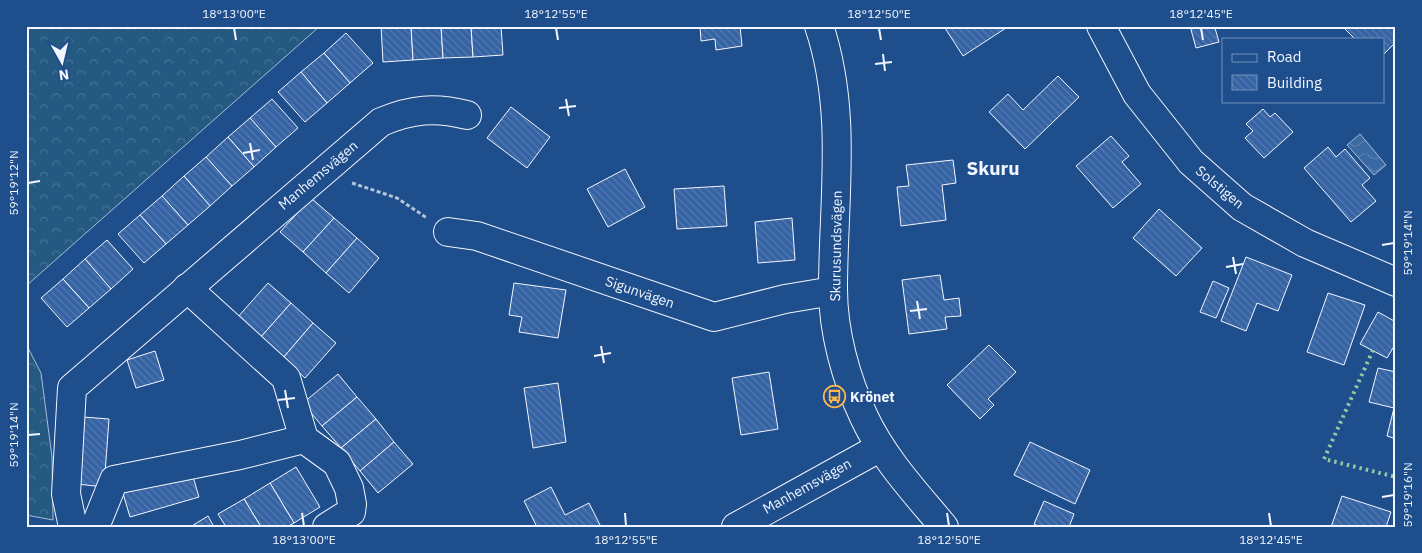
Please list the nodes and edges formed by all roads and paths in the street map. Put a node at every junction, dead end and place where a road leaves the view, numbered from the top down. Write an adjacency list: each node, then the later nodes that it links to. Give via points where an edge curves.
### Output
1 (819, 26): 8 (street, Skurusundsvägen, via 828,53 838,130)
2 (1101, 26): 6 (street, Solstigen, via 1137,94 1191,162 1242,207 1305,243)
3 (467, 115): 4 (street, Manhemsvägen, via 444,110 405,112 381,122)
4 (326, 168): 5 (path, via 359,187 397,198); 7 (street, Manhemsvägen)
5 (448, 232): 8 (street, Sigunvägen, via 477,236 714,317)
6 (1396, 282)
7 (187, 288): 9 (street, via 286,378); 11 (street, Manhemsvägen, via 72,388 66,494)
8 (833, 290): 10 (street, Skurusundsvägen, via 839,342 852,389)
9 (304, 439): 12 (street, via 114,480); 13 (street, via 337,463 349,488 351,512)
10 (879, 448): 14 (street, Manhemsvägen); 15 (street, Skurusundsvägen)
11 (72, 527)
12 (95, 527)
13 (326, 527)
14 (736, 527)
15 (944, 527)

